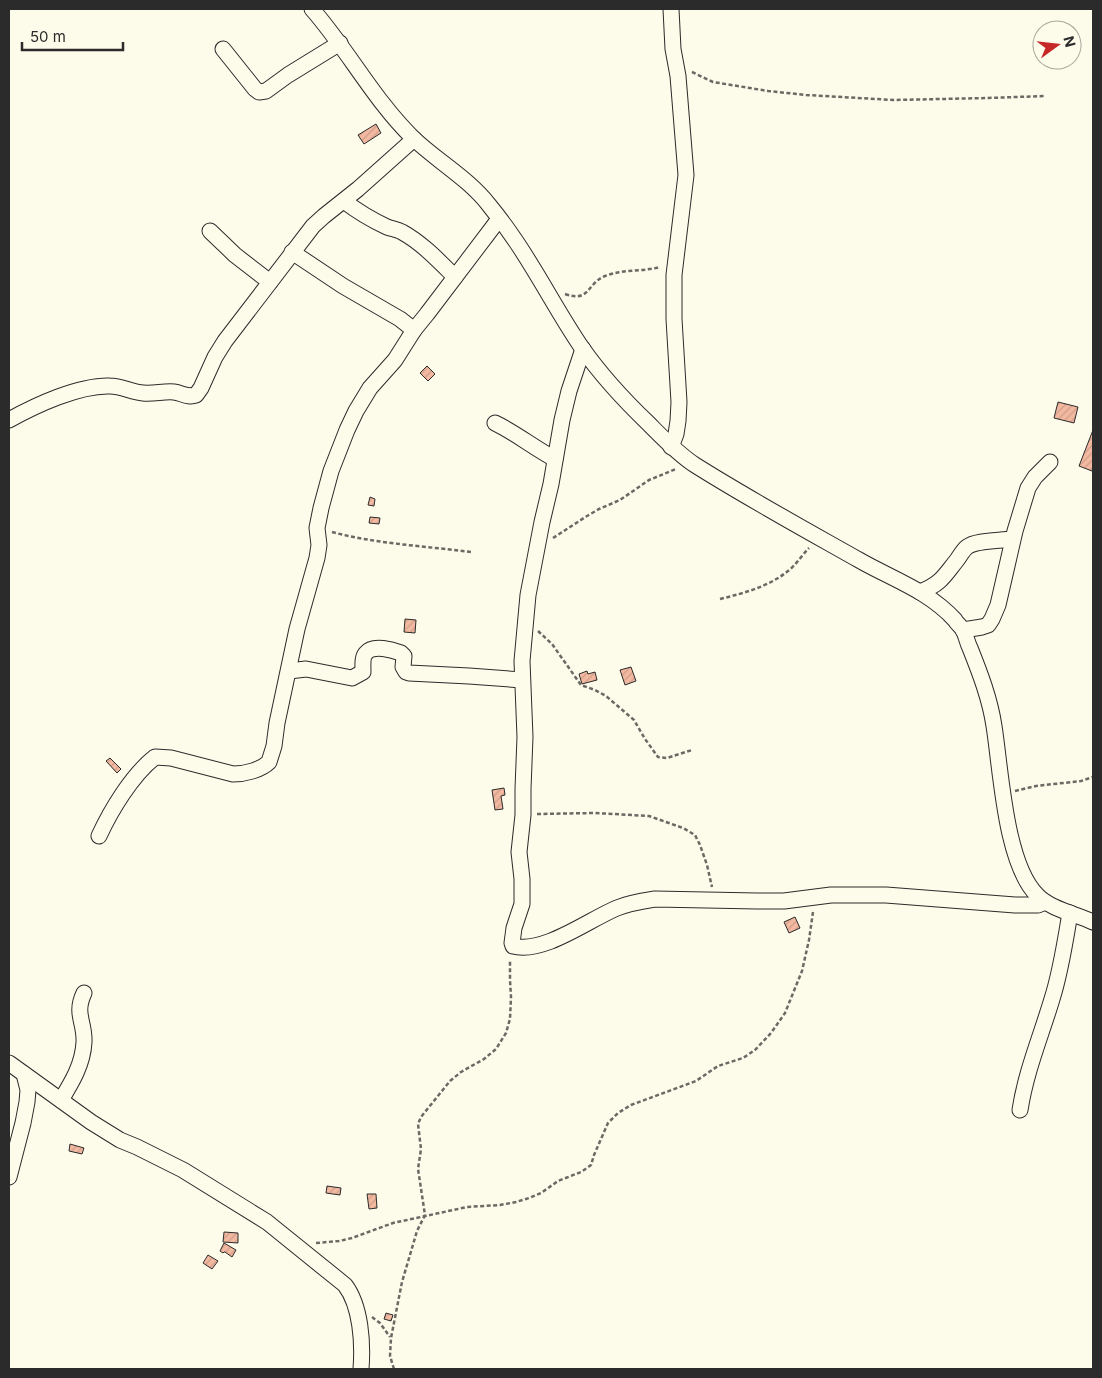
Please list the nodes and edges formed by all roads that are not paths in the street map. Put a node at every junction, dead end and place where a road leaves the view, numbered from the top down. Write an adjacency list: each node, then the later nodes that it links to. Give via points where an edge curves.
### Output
1 (312, 9): 3 (street)
2 (671, 9): 16 (street, via 686,175 674,274 679,402)
3 (340, 43): 4 (street, via 262,93); 5 (street, via 389,112)
4 (223, 50)
5 (414, 139): 6 (street); 7 (street, via 471,186)
6 (344, 201): 9 (street, via 313,226); 10 (street, via 407,235)
7 (499, 219): 10 (street); 13 (street, via 515,239)
8 (210, 231): 11 (street, via 234,255)
9 (292, 252): 11 (street); 12 (street)
10 (455, 276): 12 (street)
11 (270, 282): 14 (street, via 225,341 194,397 174,392 143,393 101,386 46,402)
12 (414, 330): 22 (street, via 356,411 331,471 320,508 317,558)
13 (582, 349): 16 (street, via 606,380); 17 (street, via 569,390)
14 (9, 420)
15 (494, 423): 17 (street)
16 (672, 447): 20 (street, via 757,503)
17 (555, 459): 23 (street, via 528,595)
18 (1050, 462): 19 (street, via 1028,488)
19 (1012, 539): 20 (street, via 967,547 942,580); 21 (street, via 992,619 988,625)
20 (920, 592): 21 (street, via 949,614)
21 (963, 630): 25 (street, via 994,722 1018,864 1031,888)
22 (288, 671): 23 (street, via 306,669 352,678 363,672 365,653 378,648 401,653 404,656 403,667 409,673); 24 (street, via 274,746 267,764 233,774 171,758 154,757 123,794)
23 (522, 680): 25 (street, via 526,737 519,852 522,904 514,928 513,946 540,944 573,932 617,908 655,899 784,901 843,895 886,895 1015,905)
24 (99, 836)
25 (1045, 902): 26 (street)
26 (1070, 912): 27 (street); 32 (street, via 1054,992 1029,1067)
27 (1093, 922)
28 (84, 993): 31 (street, via 79,1007 83,1054)
29 (9, 1063): 30 (street)
30 (24, 1074): 31 (street); 33 (street, via 28,1090 24,1123)
31 (61, 1100): 34 (street, via 120,1140 183,1170 266,1222 345,1285 357,1309)
32 (1020, 1110)
33 (9, 1177)
34 (361, 1369)

